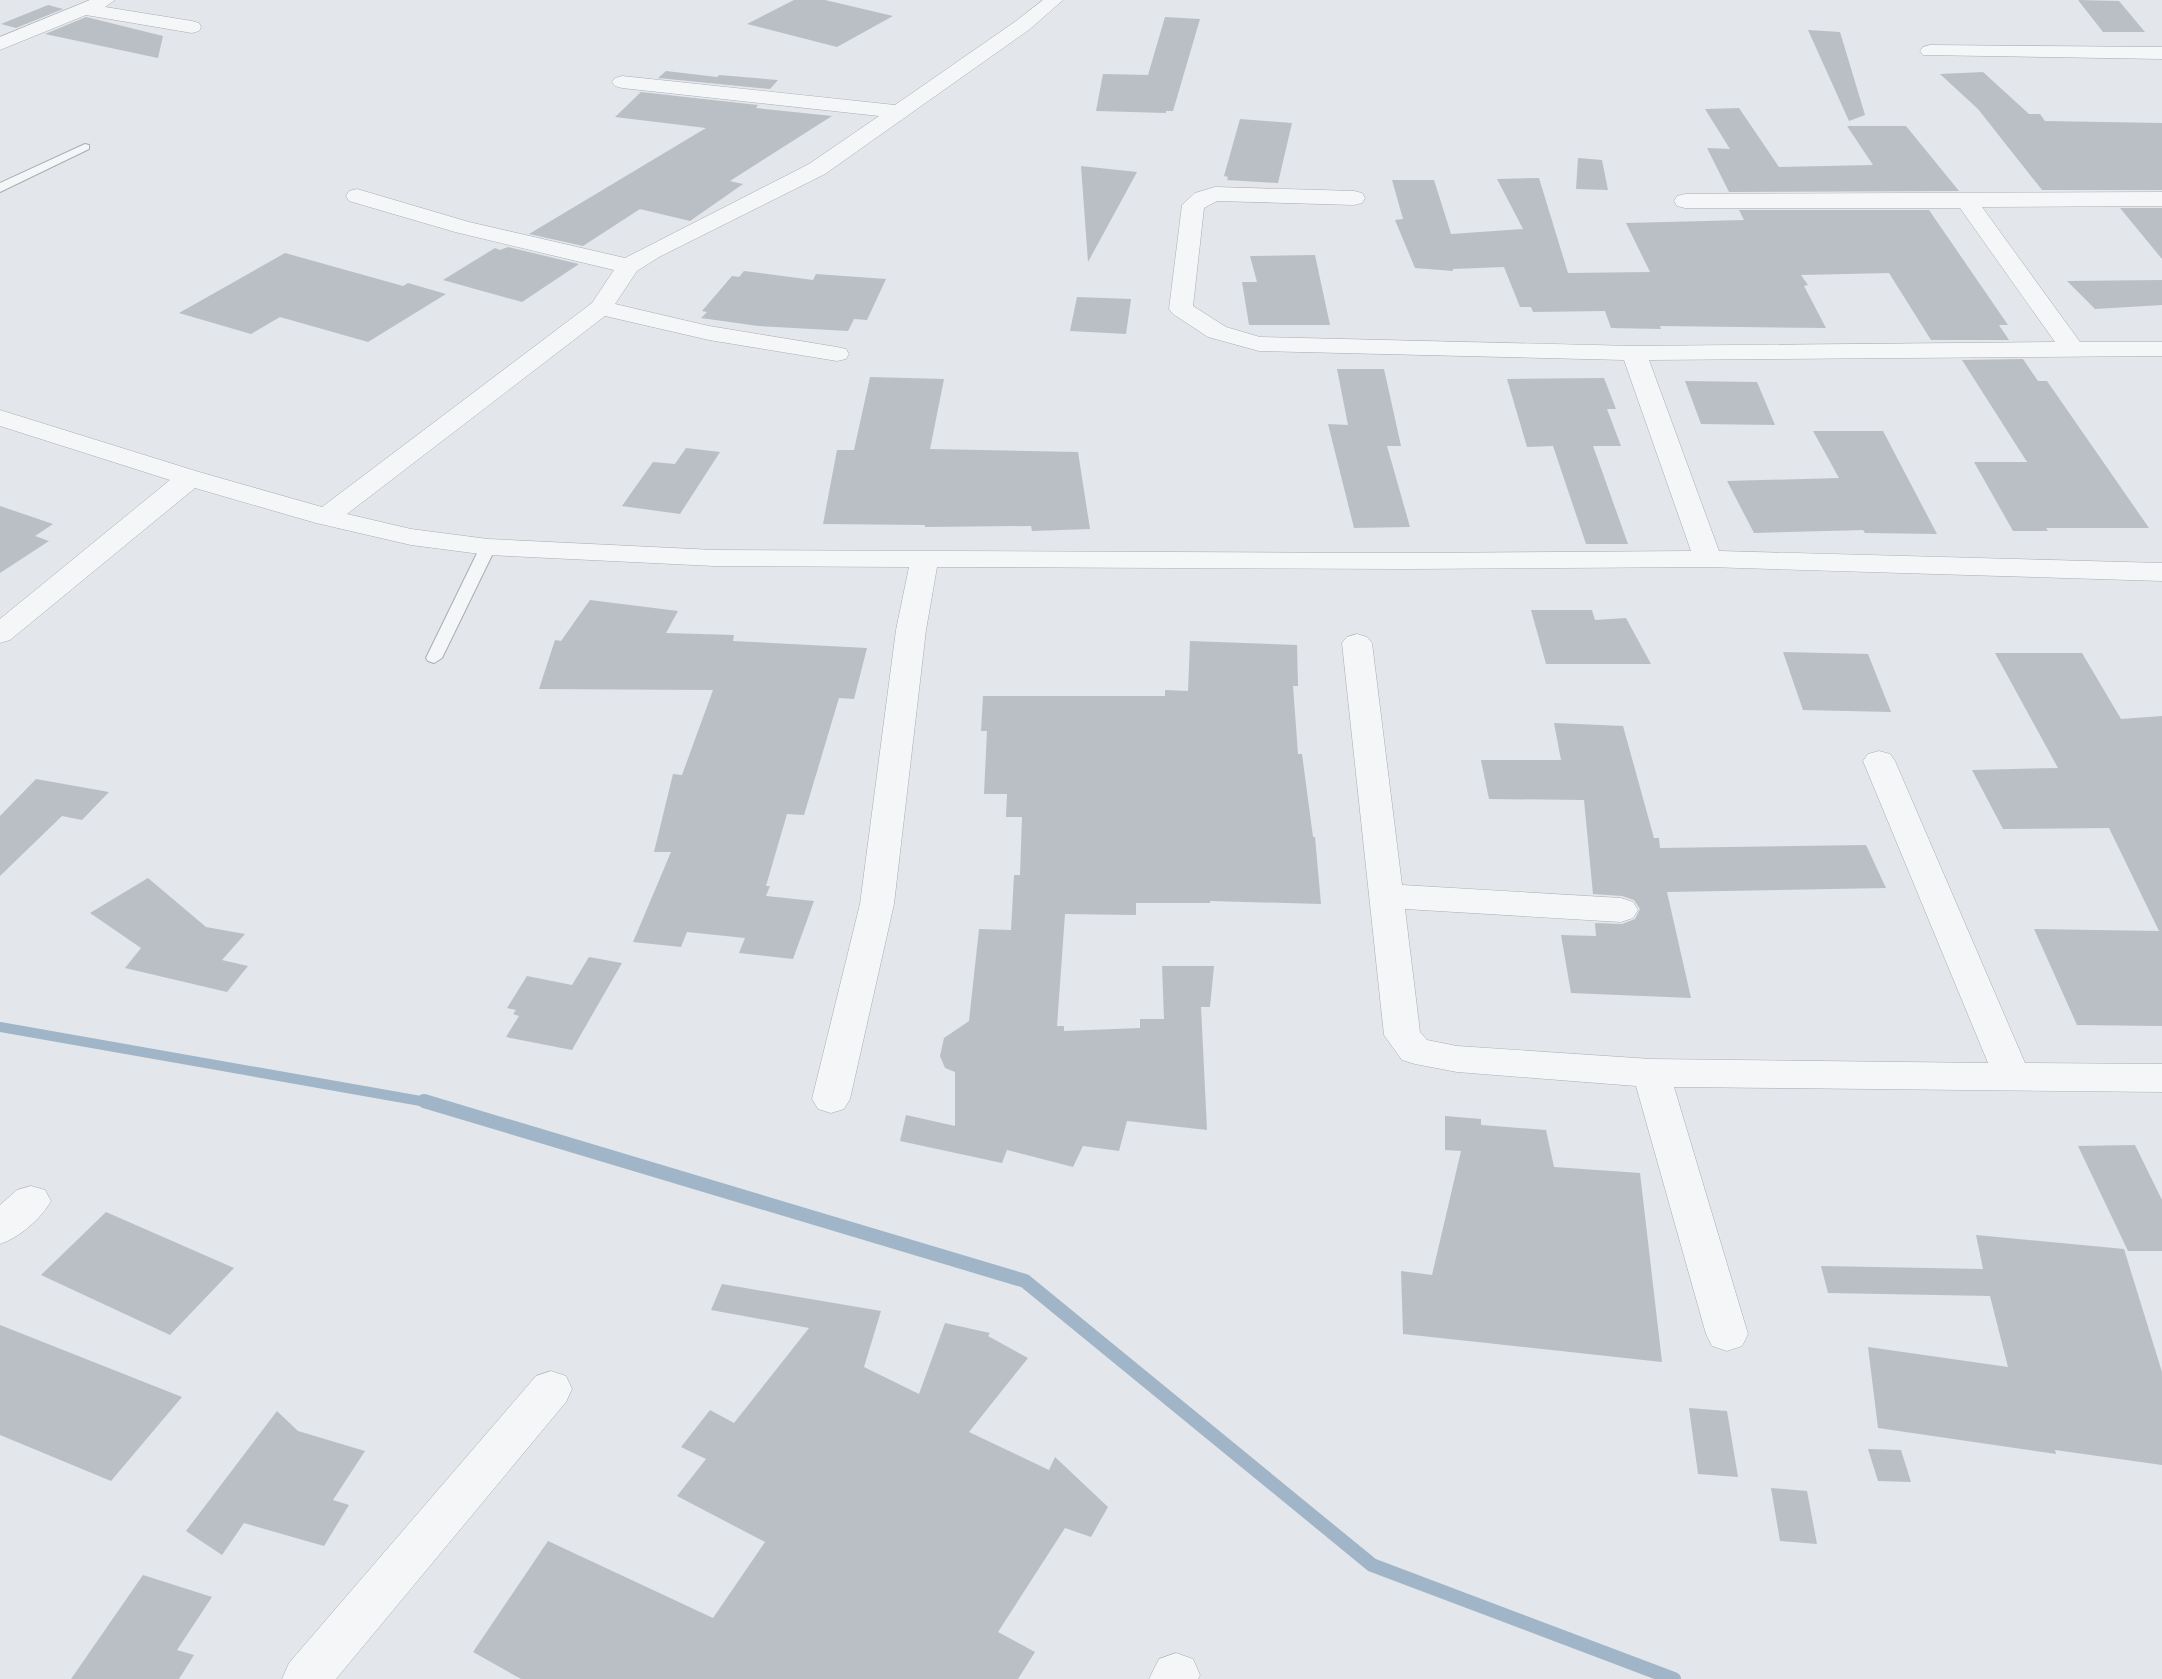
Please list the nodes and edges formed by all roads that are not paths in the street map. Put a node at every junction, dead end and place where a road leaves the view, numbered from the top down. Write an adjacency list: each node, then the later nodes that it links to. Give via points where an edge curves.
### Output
1 (106, 0): 3 (street)
2 (1054, 0): 9 (street)
3 (84, 9): 4 (street); 5 (street)
4 (192, 27)
5 (0, 44)
6 (1930, 51): 7 (street)
7 (2162, 53)
8 (622, 82): 9 (street)
9 (899, 112): 17 (street, via 817,169)
10 (85, 147): 11 (lane)
11 (0, 188)
12 (357, 196): 17 (street, via 463,227)
13 (1353, 198): 21 (street, via 1215,194 1203,198 1193,205 1181,309 1217,332 1259,344)
14 (2162, 199): 16 (street)
15 (1685, 201): 16 (street)
16 (1966, 201): 19 (street)
17 (628, 266): 18 (street)
18 (601, 308): 22 (street, via 709,333); 25 (street)
19 (2072, 349): 20 (street); 21 (street)
20 (2162, 349)
21 (1634, 353): 28 (street)
22 (837, 354)
23 (0, 418): 24 (street)
24 (190, 478): 25 (street); 30 (street)
25 (326, 517): 26 (street, via 411,537)
26 (488, 547): 27 (street, via 714,558); 32 (lane)
27 (925, 558): 28 (street); 39 (street, via 911,630 877,904)
28 (1708, 559): 29 (street)
29 (2162, 572)
30 (0, 634)
31 (1357, 643): 34 (street)
32 (434, 658)
33 (1880, 761): 37 (street)
34 (1387, 896): 35 (street); 36 (street, via 1402,1035 1415,1051 1457,1059)
35 (1621, 910)
36 (1651, 1073): 37 (street); 42 (street)
37 (2012, 1076): 38 (street)
38 (2162, 1078)
39 (831, 1099)
40 (31, 1201): 41 (street)
41 (0, 1228)
42 (1727, 1334)
43 (550, 1389): 44 (street)
44 (306, 1679)

